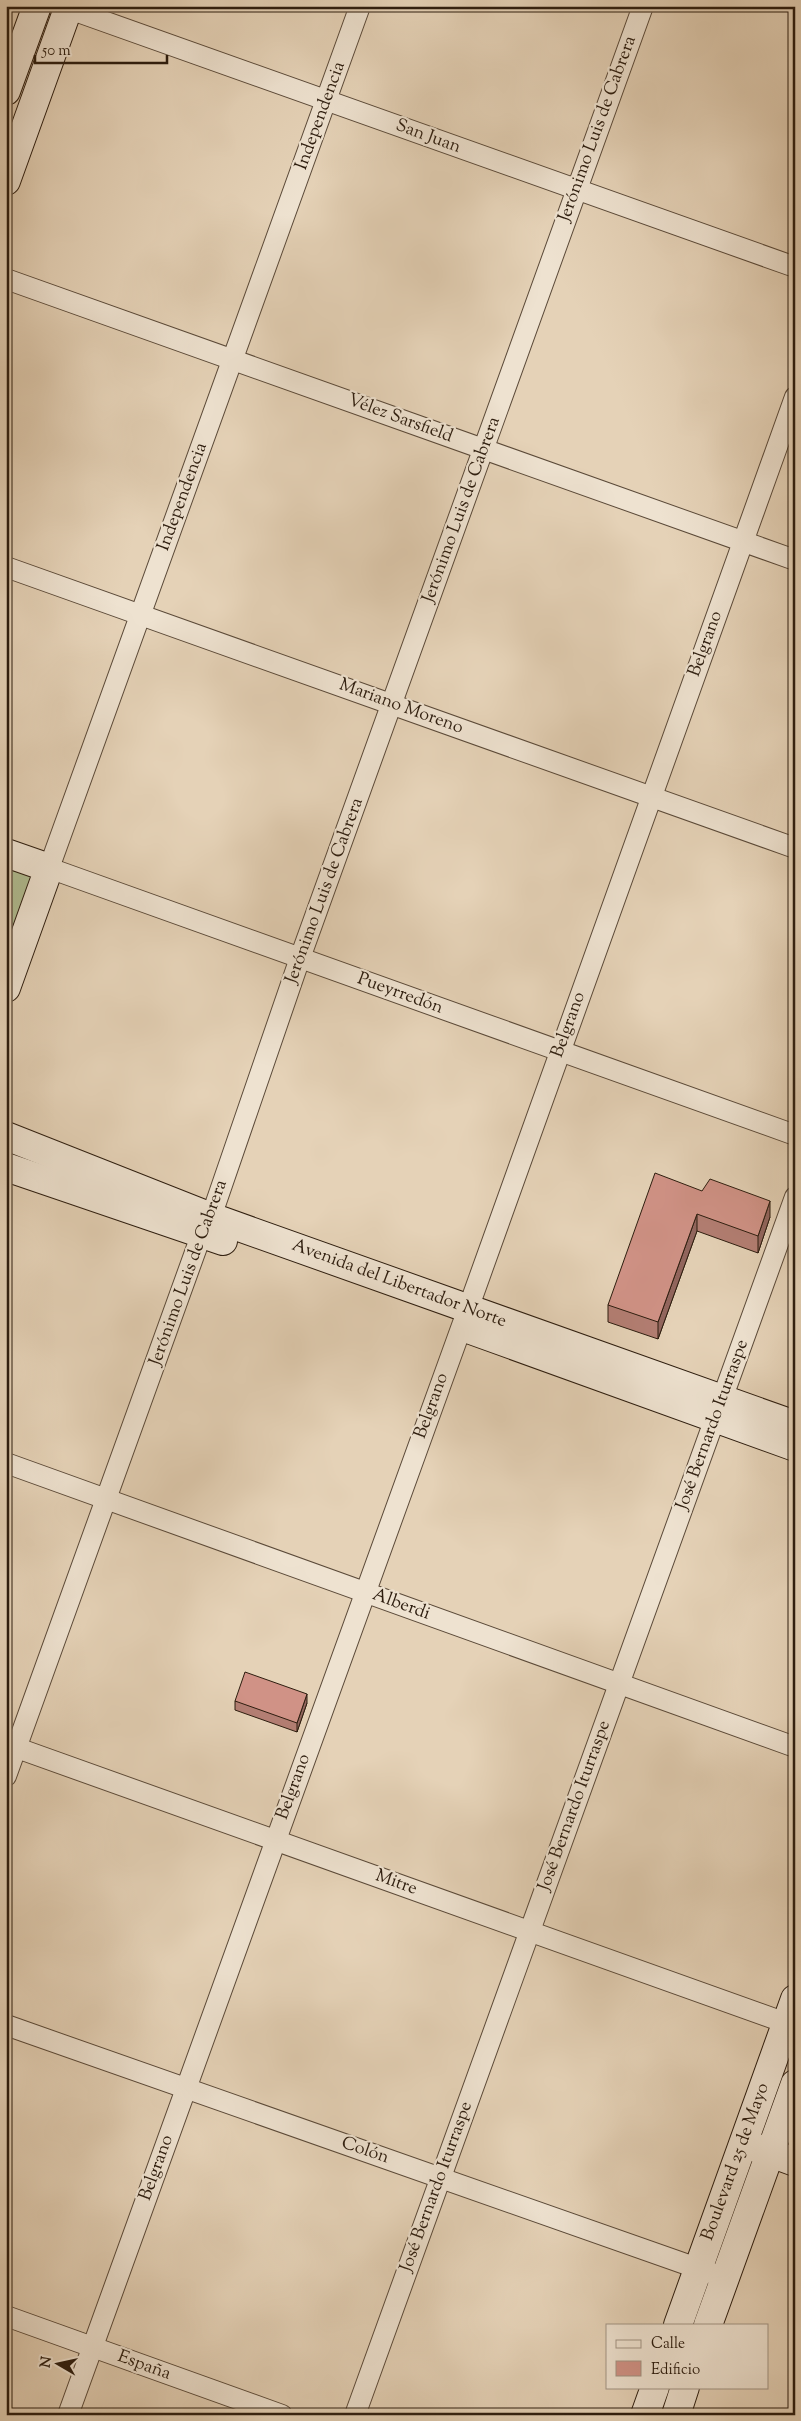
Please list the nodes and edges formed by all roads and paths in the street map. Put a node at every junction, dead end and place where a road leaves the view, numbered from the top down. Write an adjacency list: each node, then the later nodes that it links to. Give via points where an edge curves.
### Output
1 (37, 6): 5 (main road)
2 (360, 6): 6 (street, Independencia)
3 (642, 6): 8 (street, Jerónimo Luis de Cabrera)
4 (66, 7): 6 (street, San Juan); 7 (main road)
5 (6, 91)
6 (326, 101): 8 (street, San Juan); 11 (street, Independencia)
7 (6, 182)
8 (577, 190): 9 (street, San Juan); 13 (street, Jerónimo Luis de Cabrera)
9 (795, 267)
10 (6, 279): 11 (street, Vélez Sarsfield)
11 (233, 360): 13 (street, Vélez Sarsfield); 17 (street, Independencia)
12 (795, 397): 14 (street, Belgrano)
13 (484, 449): 14 (street, Vélez Sarsfield); 18 (street, Jerónimo Luis de Cabrera)
14 (743, 542): 15 (street, Vélez Sarsfield); 19 (street, Belgrano)
15 (795, 560)
16 (6, 567): 17 (street, Mariano Moreno)
17 (141, 615): 18 (street, Mariano Moreno); 22 (street, Independencia)
18 (392, 704): 19 (street, Mariano Moreno); 23 (street, Jerónimo Luis de Cabrera)
19 (651, 796): 20 (street, Mariano Moreno); 25 (street, Belgrano)
20 (795, 848)
21 (6, 853): 22 (main road, Pueyrredón)
22 (49, 868): 23 (street, Pueyrredón); 24 (main road, Independencia)
23 (300, 958): 25 (street, Pueyrredón); 30 (street, Jerónimo Luis de Cabrera)
24 (6, 988)
25 (559, 1051): 26 (street, Pueyrredón); 31 (street, Belgrano)
26 (795, 1134)
27 (6, 1136): 30 (main road, Avenida del Libertador Norte)
28 (6, 1167): 30 (main road, Avenida del Libertador Norte)
29 (795, 1197): 32 (street, José Bernardo Iturraspe)
30 (207, 1225): 31 (main road, Avenida del Libertador Norte); 36 (street, Jerónimo Luis de Cabrera)
31 (465, 1318): 32 (main road, Avenida del Libertador Norte); 37 (street, Belgrano)
32 (719, 1409): 33 (main road, Avenida del Libertador Norte); 34 (main road, Avenida del Libertador Norte); 38 (street, José Bernardo Iturraspe)
33 (795, 1425)
34 (795, 1447)
35 (6, 1463): 36 (street, Alberdi)
36 (106, 1499): 37 (street, Alberdi); 39 (street, Jerónimo Luis de Cabrera)
37 (364, 1592): 38 (street, Alberdi); 42 (street, Belgrano)
38 (619, 1683): 40 (street, Alberdi); 43 (street, José Bernardo Iturraspe)
39 (11, 1746): 41 (street, Jerónimo Luis de Cabrera); 42 (street, Mitre)
40 (795, 1747)
41 (6, 1776)
42 (275, 1840): 43 (street, Mitre); 47 (street, Belgrano)
43 (530, 1931): 44 (street, Mitre); 50 (street, José Bernardo Iturraspe)
44 (792, 2016): 48 (main road, Boulevard 25 de Mayo)
45 (6, 2025): 47 (street, Colón)
46 (795, 2084): 49 (main road, Boulevard 25 de Mayo)
47 (186, 2088): 50 (street, Colón); 56 (street, Belgrano)
48 (743, 2143): 49 (main road); 51 (main road, Boulevard 25 de Mayo)
49 (782, 2157): 52 (main road, Boulevard 25 de Mayo)
50 (441, 2178): 51 (street, Colón); 61 (street, José Bernardo Iturraspe)
51 (698, 2268): 52 (street, Colón); 54 (main road, Boulevard 25 de Mayo)
52 (725, 2278): 55 (main road, Boulevard 25 de Mayo)
53 (6, 2316): 56 (street, España)
54 (678, 2324)
55 (708, 2324)
56 (92, 2347): 59 (street, Belgrano); 60 (street, España)
57 (655, 2388): 62 (main road)
58 (685, 2388): 63 (main road)
59 (68, 2415)
60 (282, 2415)
61 (355, 2415)
62 (645, 2415)
63 (676, 2415)

